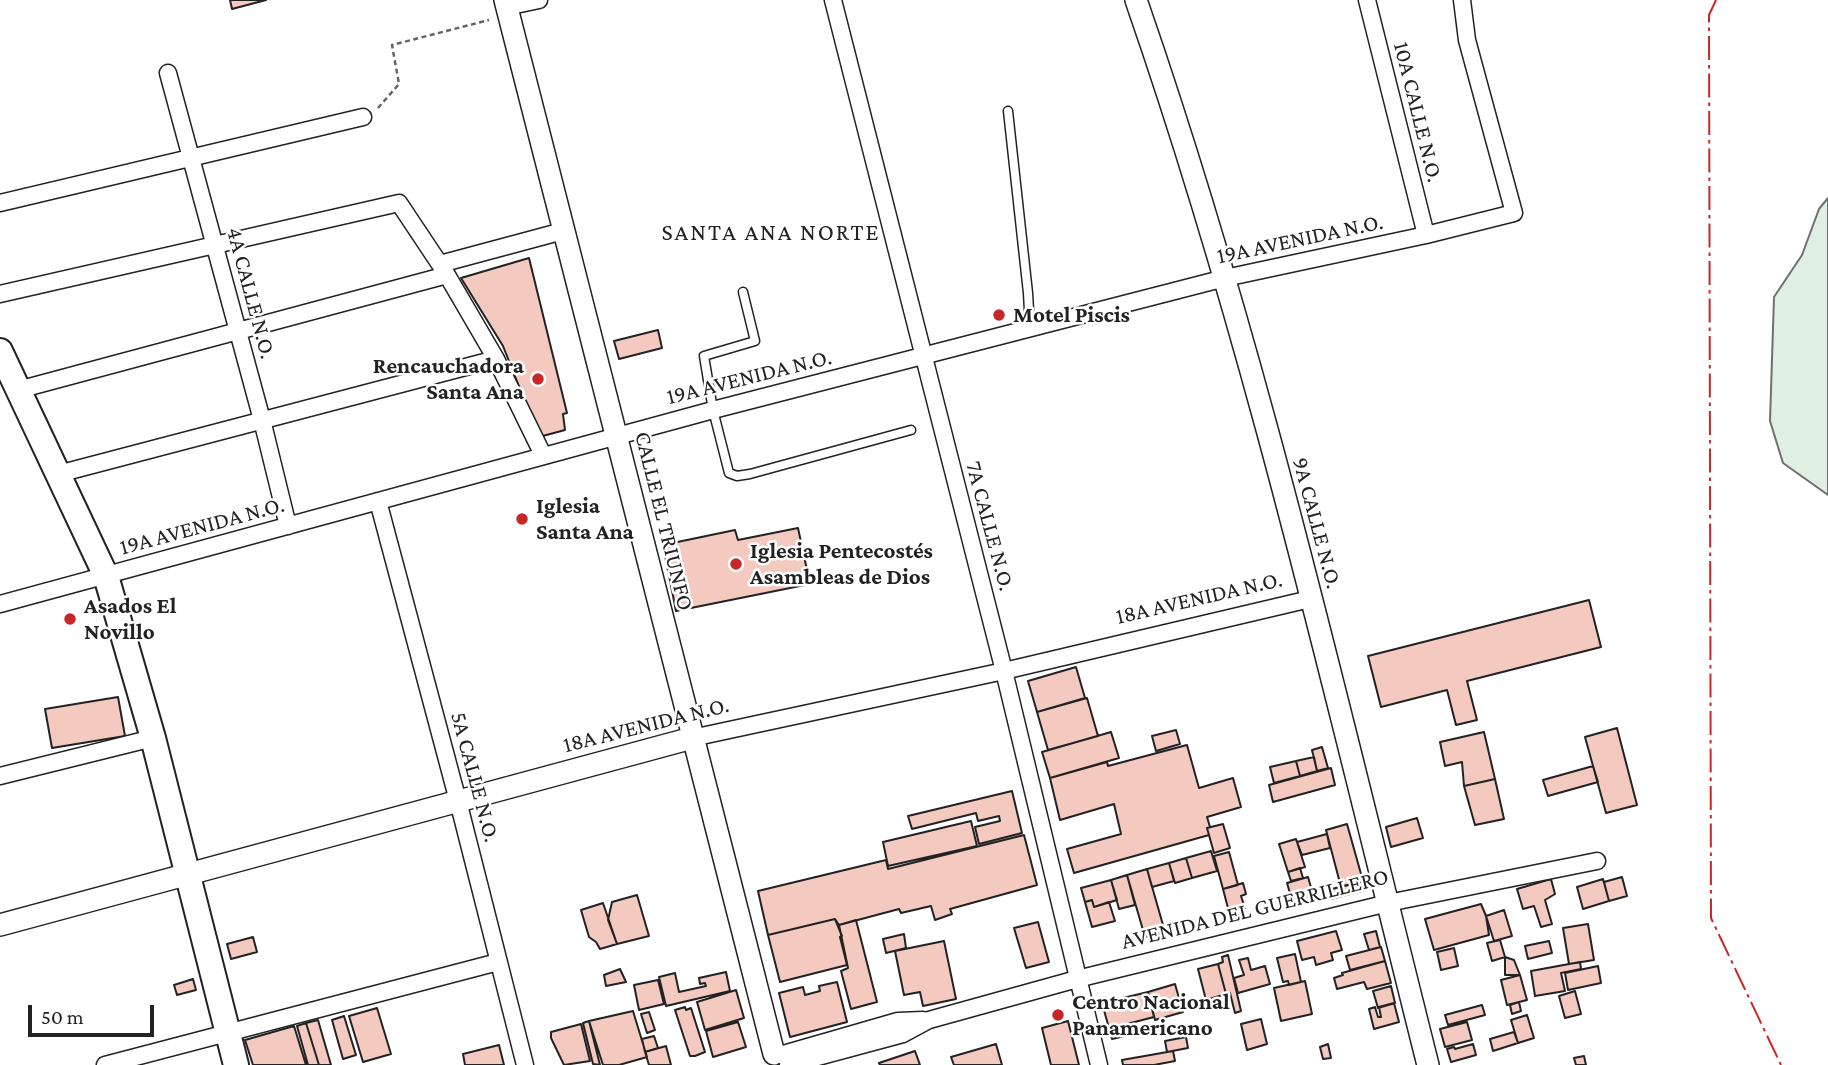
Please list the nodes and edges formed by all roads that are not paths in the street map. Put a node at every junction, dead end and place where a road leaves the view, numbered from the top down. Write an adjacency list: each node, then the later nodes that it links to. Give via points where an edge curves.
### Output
1 (539, 0): 6 (street)
2 (832, 0): 22 (street, 7A CALLE N.O.)
3 (1136, 0): 16 (street, 9A CALLE N.O.)
4 (1367, 0): 13 (street, 10A CALLE N.O.)
5 (1462, 0): 13 (street, 19A AVENIDA N.O., via 1466,40 1514,213)
6 (507, 7): 12 (street, CALLE EL TRIUNFO)
7 (168, 73): 10 (street, 4A CALLE N.O.)
8 (1008, 111): 19 (lane)
9 (363, 117): 10 (street)
10 (191, 158): 11 (street); 14 (street, 4A CALLE N.O.)
11 (0, 204)
12 (563, 231): 15 (street); 28 (street, CALLE EL TRIUNFO)
13 (1426, 235): 16 (street, 19A AVENIDA N.O.)
14 (215, 245): 15 (street, via 399,203); 18 (street); 20 (street, 4A CALLE N.O.)
15 (443, 270): 20 (street); 23 (street)
16 (1225, 278): 19 (street, 19A AVENIDA N.O.); 34 (street, 9A CALLE N.O.)
17 (743, 292): 25 (lane, via 755,341 704,356)
18 (0, 294)
19 (1030, 328): 22 (street, 19A AVENIDA N.O.)
20 (238, 330): 24 (street); 26 (street, 4A CALLE N.O.)
21 (0, 351): 24 (main road)
22 (922, 356): 25 (street, 19A AVENIDA N.O.); 36 (street, 7A CALLE N.O.)
23 (496, 359): 26 (street); 29 (street)
24 (18, 390): 30 (main road)
25 (713, 410): 27 (lane, via 729,473 737,476); 28 (street, 19A AVENIDA N.O.)
26 (262, 420): 30 (street); 32 (street, 4A CALLE N.O.)
27 (911, 430)
28 (615, 435): 29 (street, 19A AVENIDA N.O.); 38 (street, CALLE EL TRIUNFO)
29 (543, 455): 31 (street, 19A AVENIDA N.O.)
30 (58, 474): 33 (main road)
31 (378, 501): 32 (street, 19A AVENIDA N.O.); 40 (street, 5A CALLE N.O.)
32 (288, 526): 33 (street, 19A AVENIDA N.O.)
33 (106, 576): 35 (street, 19A AVENIDA N.O.); 37 (main road)
34 (1310, 599): 36 (street, 18A AVENIDA N.O.); 43 (street, 9A CALLE N.O.)
35 (0, 604)
36 (1004, 671): 38 (street, 18A AVENIDA N.O.); 46 (street, 7A CALLE N.O.)
37 (153, 738): 39 (street); 42 (main road)
38 (692, 738): 40 (street, 18A AVENIDA N.O.); 48 (street, CALLE EL TRIUNFO)
39 (0, 776)
40 (458, 801): 42 (street, 18A AVENIDA N.O.); 45 (street, 5A CALLE N.O.)
41 (1597, 861): 43 (street, AVENIDA DEL GUERRILLERO)
42 (188, 873): 44 (street, 18A AVENIDA N.O.); 47 (main road)
43 (1388, 903): 46 (street, AVENIDA DEL GUERRILLERO); 53 (street, 9A CALLE N.O.)
44 (0, 925)
45 (498, 962): 47 (street); 51 (street, 5A CALLE N.O.)
46 (1077, 979): 48 (street, AVENIDA DEL GUERRILLERO, via 929,1020 898,1021); 52 (street, 7A CALLE N.O.)
47 (228, 1032): 49 (street); 50 (main road)
48 (775, 1062)
49 (105, 1065)
50 (236, 1065)
51 (525, 1065)
52 (1099, 1065)
53 (1429, 1065)

